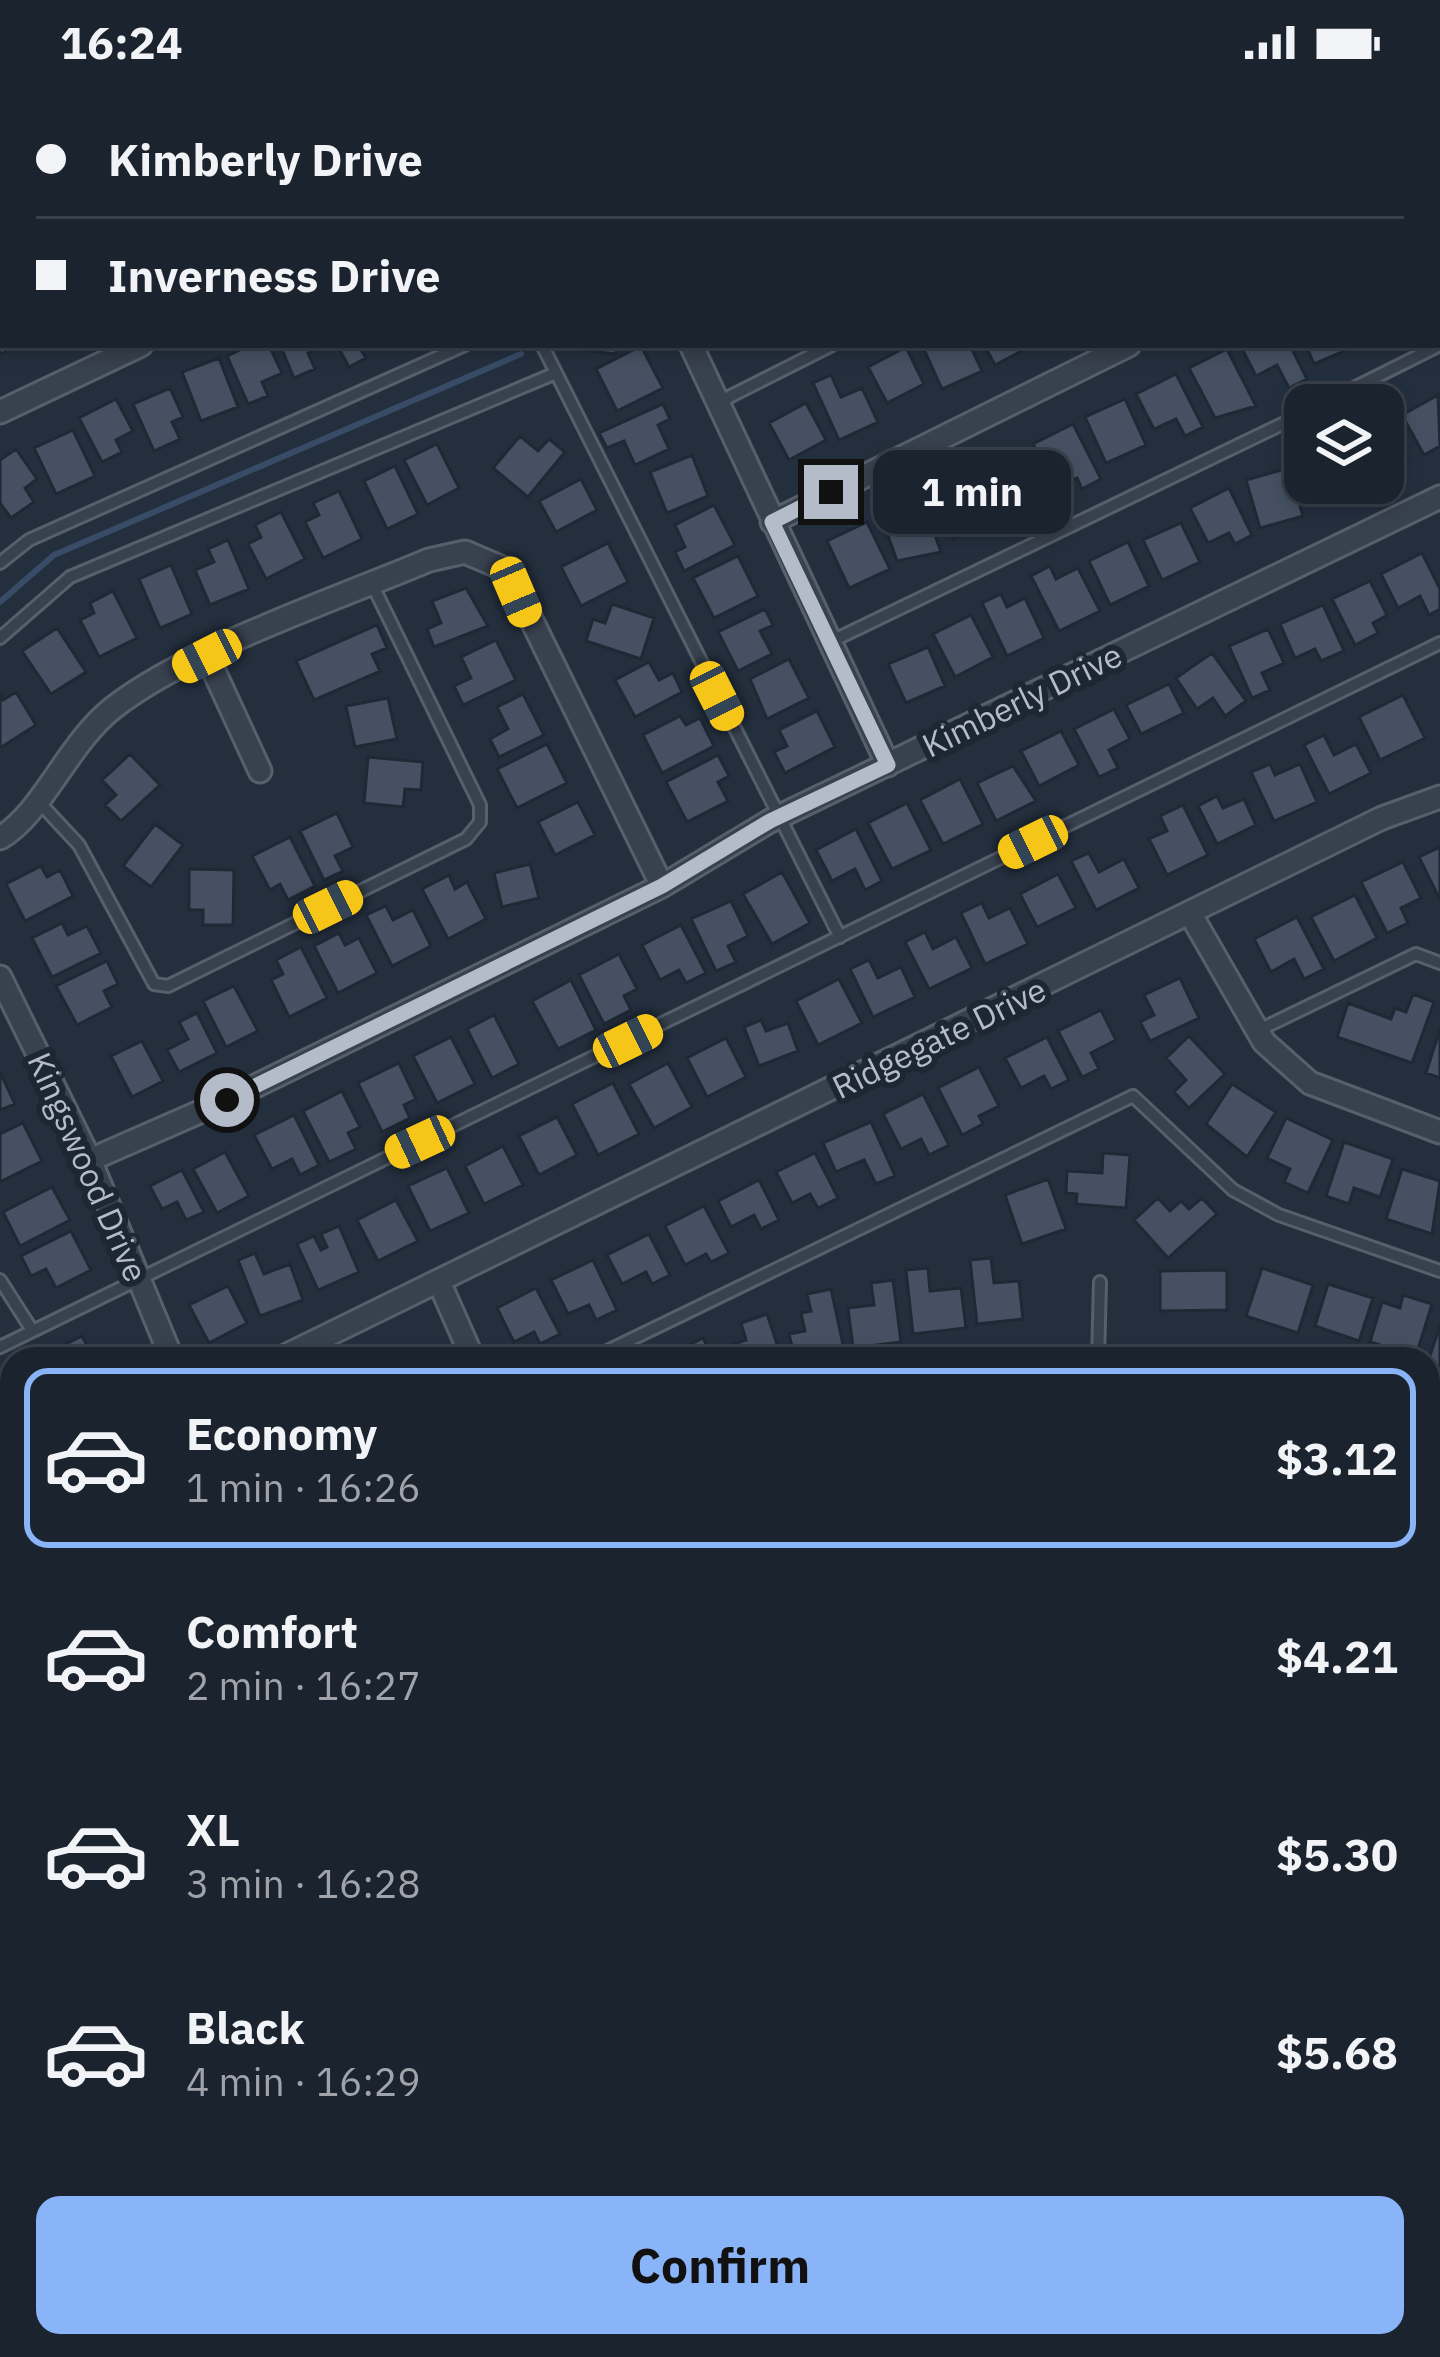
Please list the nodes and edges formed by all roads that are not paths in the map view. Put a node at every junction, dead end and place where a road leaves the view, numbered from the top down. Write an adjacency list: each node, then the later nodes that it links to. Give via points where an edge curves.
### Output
1 (135, 348): 11 (street)
2 (458, 348): 15 (lane, via 29,540)
3 (544, 348): 8 (lane)
4 (692, 348): 10 (street)
5 (826, 348): 10 (lane)
6 (1123, 348): 14 (street)
7 (1434, 348): 9 (lane)
8 (556, 373): 17 (lane, via 70,577); 25 (lane)
9 (1362, 384)
10 (717, 403): 14 (street)
11 (0, 412)
12 (1284, 423): 18 (lane)
13 (1440, 496): 21 (street, Kimberly Drive)
14 (772, 522): 18 (street)
15 (0, 563)
16 (372, 584): 20 (street); 24 (lane, via 480,805 480,822 466,839 168,986 154,984 80,845); 27 (street, via 465,552 507,570)
17 (0, 638)
18 (830, 642): 21 (street)
19 (1440, 643): 29 (lane)
20 (207, 656): 22 (street); 24 (street, via 115,706 75,742)
21 (888, 765): 25 (street, Kimberly Drive)
22 (260, 770)
23 (1440, 797): 28 (street, Ridgegate Drive)
24 (37, 800): 26 (street)
25 (778, 818): 27 (street, Kimberly Drive); 29 (lane)
26 (0, 838)
27 (662, 886): 34 (street, Kimberly Drive)
28 (1191, 915): 32 (street); 38 (street, Ridgegate Drive)
29 (840, 938): 36 (lane)
30 (1440, 963): 32 (lane, via 1416,954)
31 (0, 977): 34 (street, Kingswood Drive)
32 (1257, 1031): 33 (street, via 1310,1083)
33 (1440, 1132)
34 (90, 1160): 36 (street, Kingswood Drive)
35 (1440, 1271): 45 (lane, via 1280,1215 1234,1190 1133,1096)
36 (138, 1278): 40 (lane); 42 (street, Kingswood Drive)
37 (0, 1280): 40 (lane)
38 (440, 1282): 43 (street, Ridgegate Drive); 44 (street)
39 (1100, 1282): 46 (lane)
40 (32, 1330): 41 (lane)
41 (0, 1347)
42 (167, 1347)
43 (326, 1347)
44 (468, 1347)
45 (616, 1347)
46 (1098, 1347)

